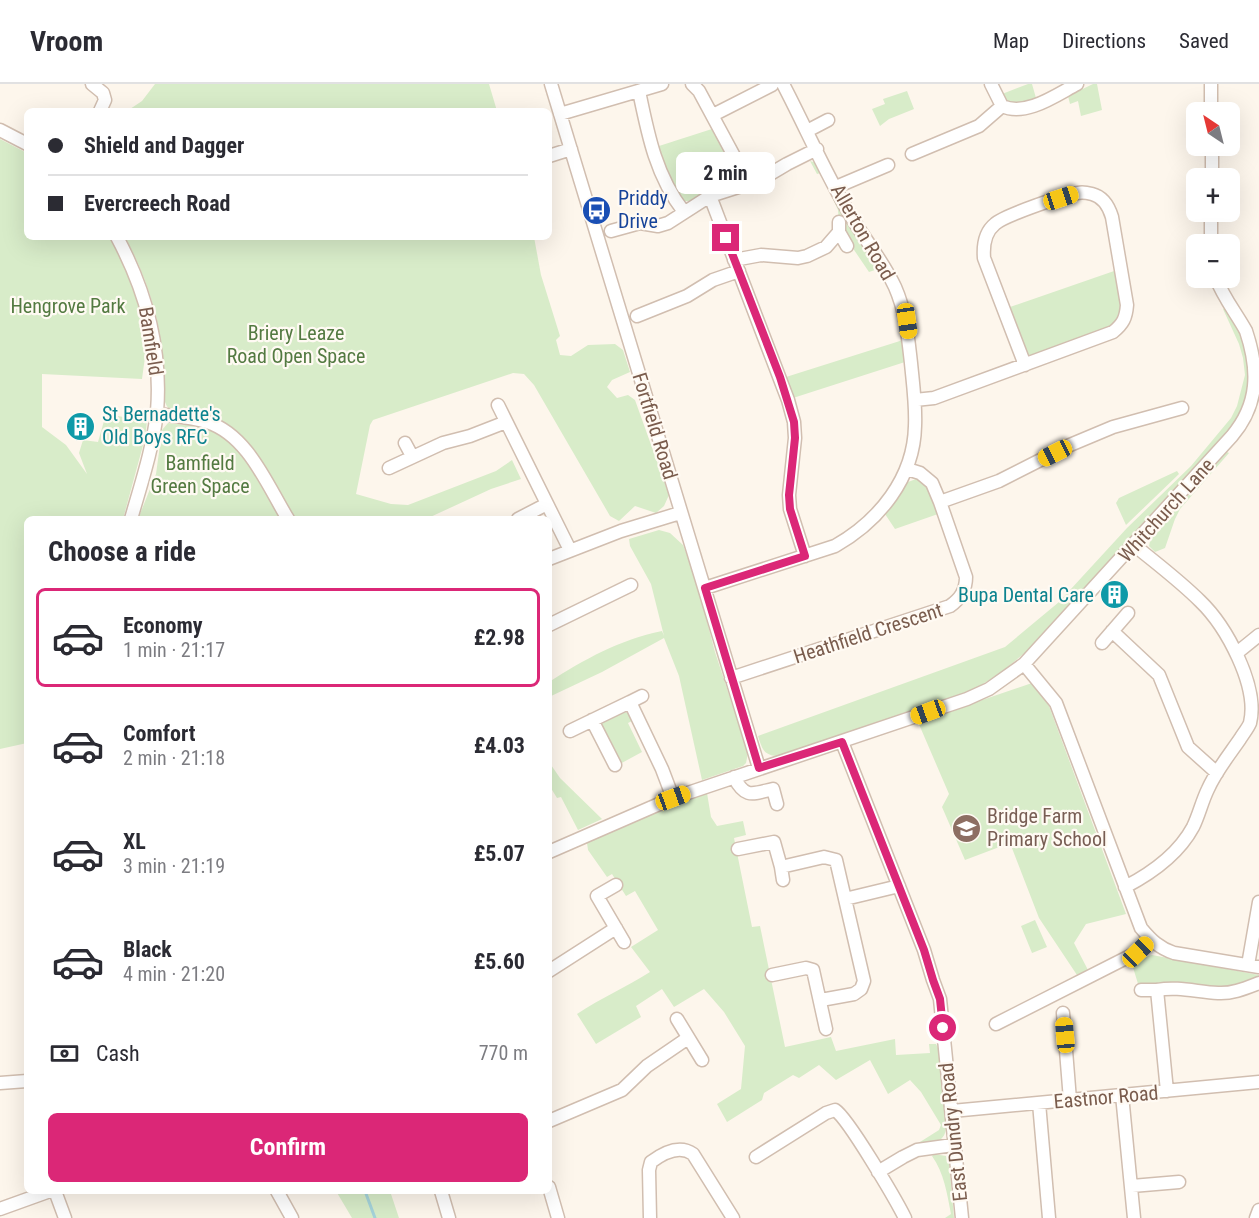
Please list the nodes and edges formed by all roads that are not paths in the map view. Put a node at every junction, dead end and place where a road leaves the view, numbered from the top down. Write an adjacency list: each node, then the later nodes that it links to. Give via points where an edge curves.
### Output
1 (92, 84): 12 (street, via 103,93)
2 (551, 84): 13 (street, Fortfield Road)
3 (662, 84): 9 (street)
4 (692, 84): 14 (street)
5 (992, 84): 11 (street)
6 (1077, 84): 11 (street, via 1038,104 1019,109)
7 (1211, 84): 10 (street)
8 (775, 87): 14 (street); 17 (street, Allerton Road)
9 (639, 92): 13 (street); 27 (street, via 655,159 667,188)
10 (1211, 102)
11 (1002, 106): 21 (street, via 980,126)
12 (101, 108)
13 (561, 114): 19 (street, Fortfield Road)
14 (713, 115): 24 (street, via 734,156)
15 (828, 120): 17 (street)
16 (0, 130): 18 (street)
17 (807, 131): 20 (street, Allerton Road)
18 (24, 142)
19 (571, 149): 22 (street); 47 (street, Fortfield Road)
20 (817, 149): 24 (street); 25 (street, Allerton Road)
21 (921, 154)
22 (552, 155)
23 (888, 165): 25 (street)
24 (741, 186): 26 (street)
25 (836, 186): 36 (street, Allerton Road, via 895,287 907,321)
26 (710, 196): 27 (street); 31 (street)
27 (684, 212): 28 (street, via 658,226 640,223)
28 (611, 231)
29 (118, 240): 39 (street, Bamfield, via 143,293 153,330)
30 (847, 246): 31 (street, via 839,227 826,247 807,256 761,255)
31 (737, 265): 33 (street, via 687,296); 53 (street, via 794,422 790,509)
32 (1220, 288): 35 (street, via 1253,347)
33 (637, 316)
34 (1025, 365): 34 (street, via 1113,332 1126,316 1112,217 1109,206 1093,194 1079,192 1009,216 995,224 987,235 984,258); 36 (street, via 934,398)
35 (1258, 396): 51 (street, Whitchurch Lane, via 1236,432)
36 (915, 400): 44 (street, Allerton Road, via 915,429)
37 (498, 405): 40 (street)
38 (1182, 408): 45 (street, via 1113,427 999,481)
39 (157, 414): 48 (street, Bamfield); 49 (street, via 206,422 238,441)
40 (506, 422): 42 (street); 46 (street)
41 (405, 443): 42 (street)
42 (412, 456): 43 (street)
43 (389, 468)
44 (907, 469): 45 (street, Heathfield Crescent, via 929,480); 53 (street, Allerton Road, via 879,513 866,525 835,546)
45 (940, 502): 64 (street, Heathfield Crescent, via 966,578 966,587 958,600 950,606)
46 (547, 504): 50 (street); 52 (street)
47 (680, 513): 52 (street); 56 (street, Fortfield Road)
48 (132, 516)
49 (286, 516)
50 (524, 516)
51 (1134, 545): 62 (street, via 1202,603); 63 (street, Whitchurch Lane)
52 (570, 550): 54 (street)
53 (805, 556): 56 (street, Allerton Road)
54 (552, 558)
55 (631, 585): 58 (street, via 617,586)
56 (705, 588): 64 (street, Fortfield Road)
57 (1128, 613): 59 (street)
58 (552, 623)
59 (1112, 631): 61 (street); 72 (street, via 1159,675 1188,747)
60 (1259, 635): 62 (street)
61 (1102, 642)
62 (1238, 652): 72 (street, via 1250,681 1250,723)
63 (1024, 664): 69 (street, Whitchurch Lane, via 967,699); 82 (street, via 1056,703)
64 (731, 678): 71 (street, Fortfield Road)
65 (642, 696): 66 (street)
66 (630, 702): 67 (street); 74 (street)
67 (592, 720): 68 (street); 70 (street)
68 (570, 731)
69 (842, 742): 71 (street, Whitchurch Lane); 81 (street, East Dundry Road)
70 (615, 765)
71 (759, 768): 73 (street, Whitchurch Lane)
72 (1217, 773): 82 (street, via 1181,844 1167,860)
73 (735, 777): 74 (street, Whitchurch Lane); 75 (street, via 742,790 750,794 772,783)
74 (673, 798): 77 (street, Whitchurch Lane)
75 (777, 804)
76 (738, 849): 78 (street, via 774,842)
77 (552, 851)
78 (781, 867): 79 (street); 83 (street, via 830,857 836,860)
79 (783, 880)
80 (616, 885): 85 (street, via 597,896)
81 (899, 886): 83 (street); 108 (street, East Dundry Road, via 940,999)
82 (1125, 887): 86 (street, via 1140,928)
83 (846, 899): 94 (street, via 864,981 854,994)
84 (1259, 902): 88 (street)
85 (616, 928): 87 (street); 89 (street)
86 (1150, 940): 88 (street, via 1174,953); 97 (street, via 1138,952 1010,1022)
87 (624, 942)
88 (1253, 966)
89 (552, 969)
90 (772, 975): 94 (street, via 813,969)
91 (1256, 989): 93 (street, via 1219,993 1171,987)
92 (1141, 990): 93 (street)
93 (1157, 990): 104 (street)
94 (821, 1000): 98 (street)
95 (1063, 1013): 106 (street, via 1061,1036)
96 (677, 1019): 99 (street)
97 (996, 1024)
98 (826, 1029)
99 (688, 1038): 100 (street); 109 (street, via 647,1066 622,1090)
100 (702, 1060)
101 (24, 1081): 102 (street)
102 (0, 1083)
103 (1259, 1083): 104 (street, Eastnor Road)
104 (1167, 1091): 105 (street, Eastnor Road)
105 (1122, 1095): 106 (street, Eastnor Road); 114 (street)
106 (1070, 1100): 107 (street, Eastnor Road)
107 (1039, 1103): 108 (street, Eastnor Road); 130 (street)
108 (952, 1111): 110 (street, East Dundry Road)
109 (552, 1120)
110 (953, 1145): 112 (street, via 917,1150); 129 (street, East Dundry Road)
111 (756, 1157): 112 (street, via 835,1110)
112 (878, 1172): 128 (street)
113 (1182, 1181): 114 (street)
114 (1132, 1186): 131 (street)
115 (44, 1194): 120 (street)
116 (54, 1194): 122 (street)
117 (279, 1194): 123 (street)
118 (442, 1194): 124 (street)
119 (551, 1194): 125 (street)
120 (0, 1209)
121 (1259, 1210): 132 (street)
122 (64, 1218)
123 (292, 1218)
124 (449, 1218)
125 (558, 1218)
126 (650, 1218): 127 (street, via 651,1162 674,1149 686,1149 693,1154)
127 (733, 1218)
128 (904, 1218)
129 (962, 1218)
130 (1049, 1218)
131 (1134, 1218)
132 (1256, 1218)

